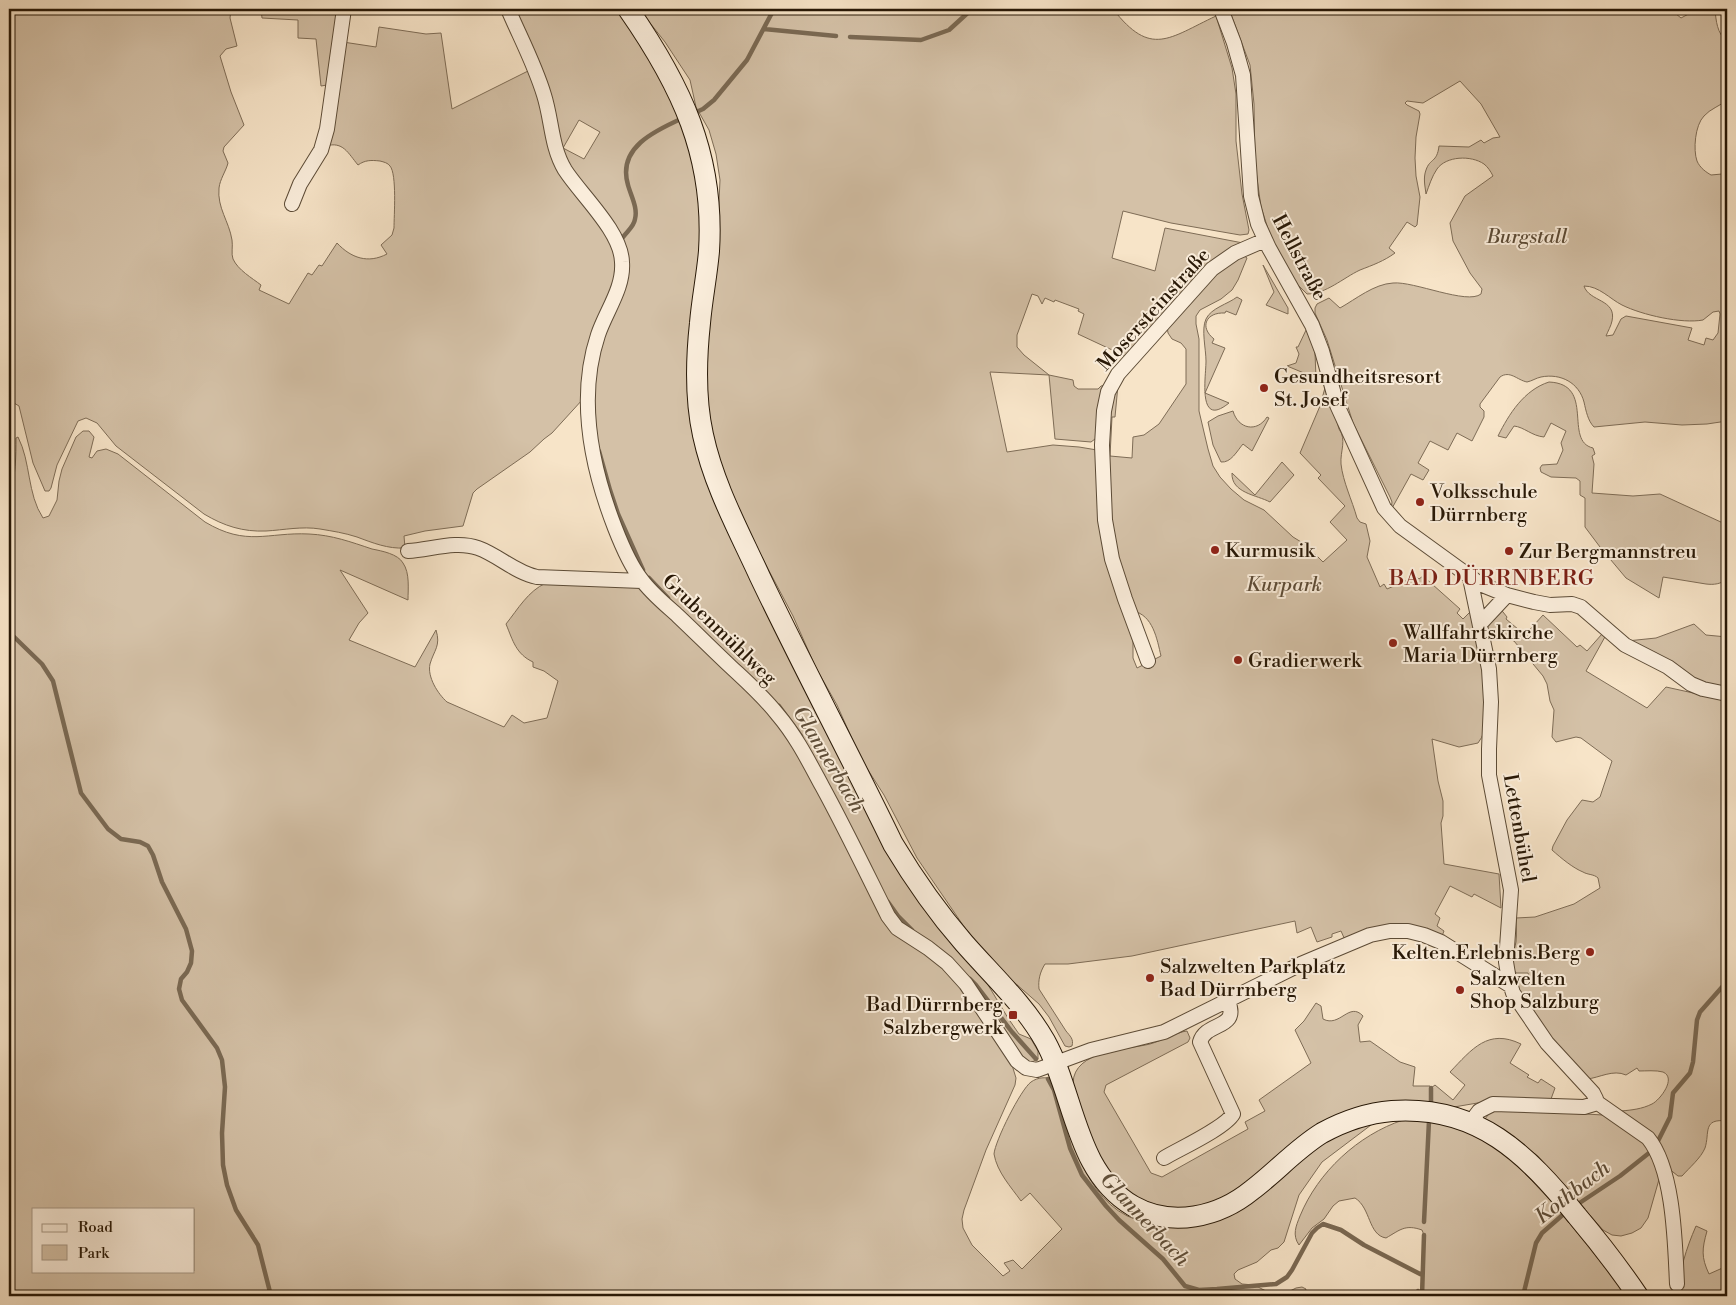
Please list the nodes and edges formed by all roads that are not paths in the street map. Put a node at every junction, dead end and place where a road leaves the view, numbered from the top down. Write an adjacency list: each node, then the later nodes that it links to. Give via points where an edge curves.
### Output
1 (344, 9): 5 (street, via 327,130)
2 (508, 9): 9 (street, via 546,98 559,158 621,251 619,287 598,333 592,357 588,392 589,433 615,528)
3 (628, 9): 18 (main road, via 672,78 688,114 704,165 709,205 709,253 696,362 703,433 720,493 893,844 934,907 1030,1016)
4 (1221, 9): 6 (street, Hellstraße, via 1242,75 1251,196)
5 (292, 204)
6 (1265, 240): 8 (street, Hellstraße, via 1312,324 1342,418 1387,513); 12 (street, Mosersteinstraße, via 1235,252 1212,269 1118,374 1108,392 1102,445 1106,533 1125,599)
7 (408, 551): 9 (street, Grubenmühlweg, via 467,545 537,577)
8 (1470, 578): 10 (street); 11 (street, Lettenbühel)
9 (642, 581): 18 (street, Grubenmühlweg, via 782,719 812,766 897,928 928,948 966,984 1021,1065 1037,1070)
10 (1507, 595): 11 (street); 13 (street, via 1545,605 1575,604 1625,645 1668,667 1691,684)
11 (1480, 624): 14 (street, Lettenbühel, via 1491,690 1489,775 1511,890)
12 (1148, 661)
13 (1727, 694)
14 (1506, 962): 15 (street, via 1492,970); 16 (street, Lettenbühel)
15 (1482, 968): 16 (street, Grubenmühlweg); 17 (street, Grubenmühlweg, via 1424,935 1390,931 1370,935 1310,960)
16 (1511, 986): 19 (street, Lettenbühel, via 1547,1043 1593,1093)
17 (1228, 1001): 18 (street, Grubenmühlweg, via 1164,1032 1091,1050); 21 (street, via 1232,1010 1227,1021 1201,1036 1200,1042 1233,1114)
18 (1056, 1063): 20 (main road, via 1089,1159 1103,1179 1134,1206 1152,1214 1178,1219 1205,1215 1226,1207 1250,1192 1300,1149 1346,1121 1406,1110 1436,1112)
19 (1595, 1101): 20 (street, via 1584,1107 1494,1104 1479,1111); 22 (street, via 1648,1138 1659,1154 1671,1202)
20 (1470, 1123): 23 (main road, via 1496,1136 1548,1180 1615,1262)
21 (1164, 1158)
22 (1676, 1284)
23 (1638, 1296)

